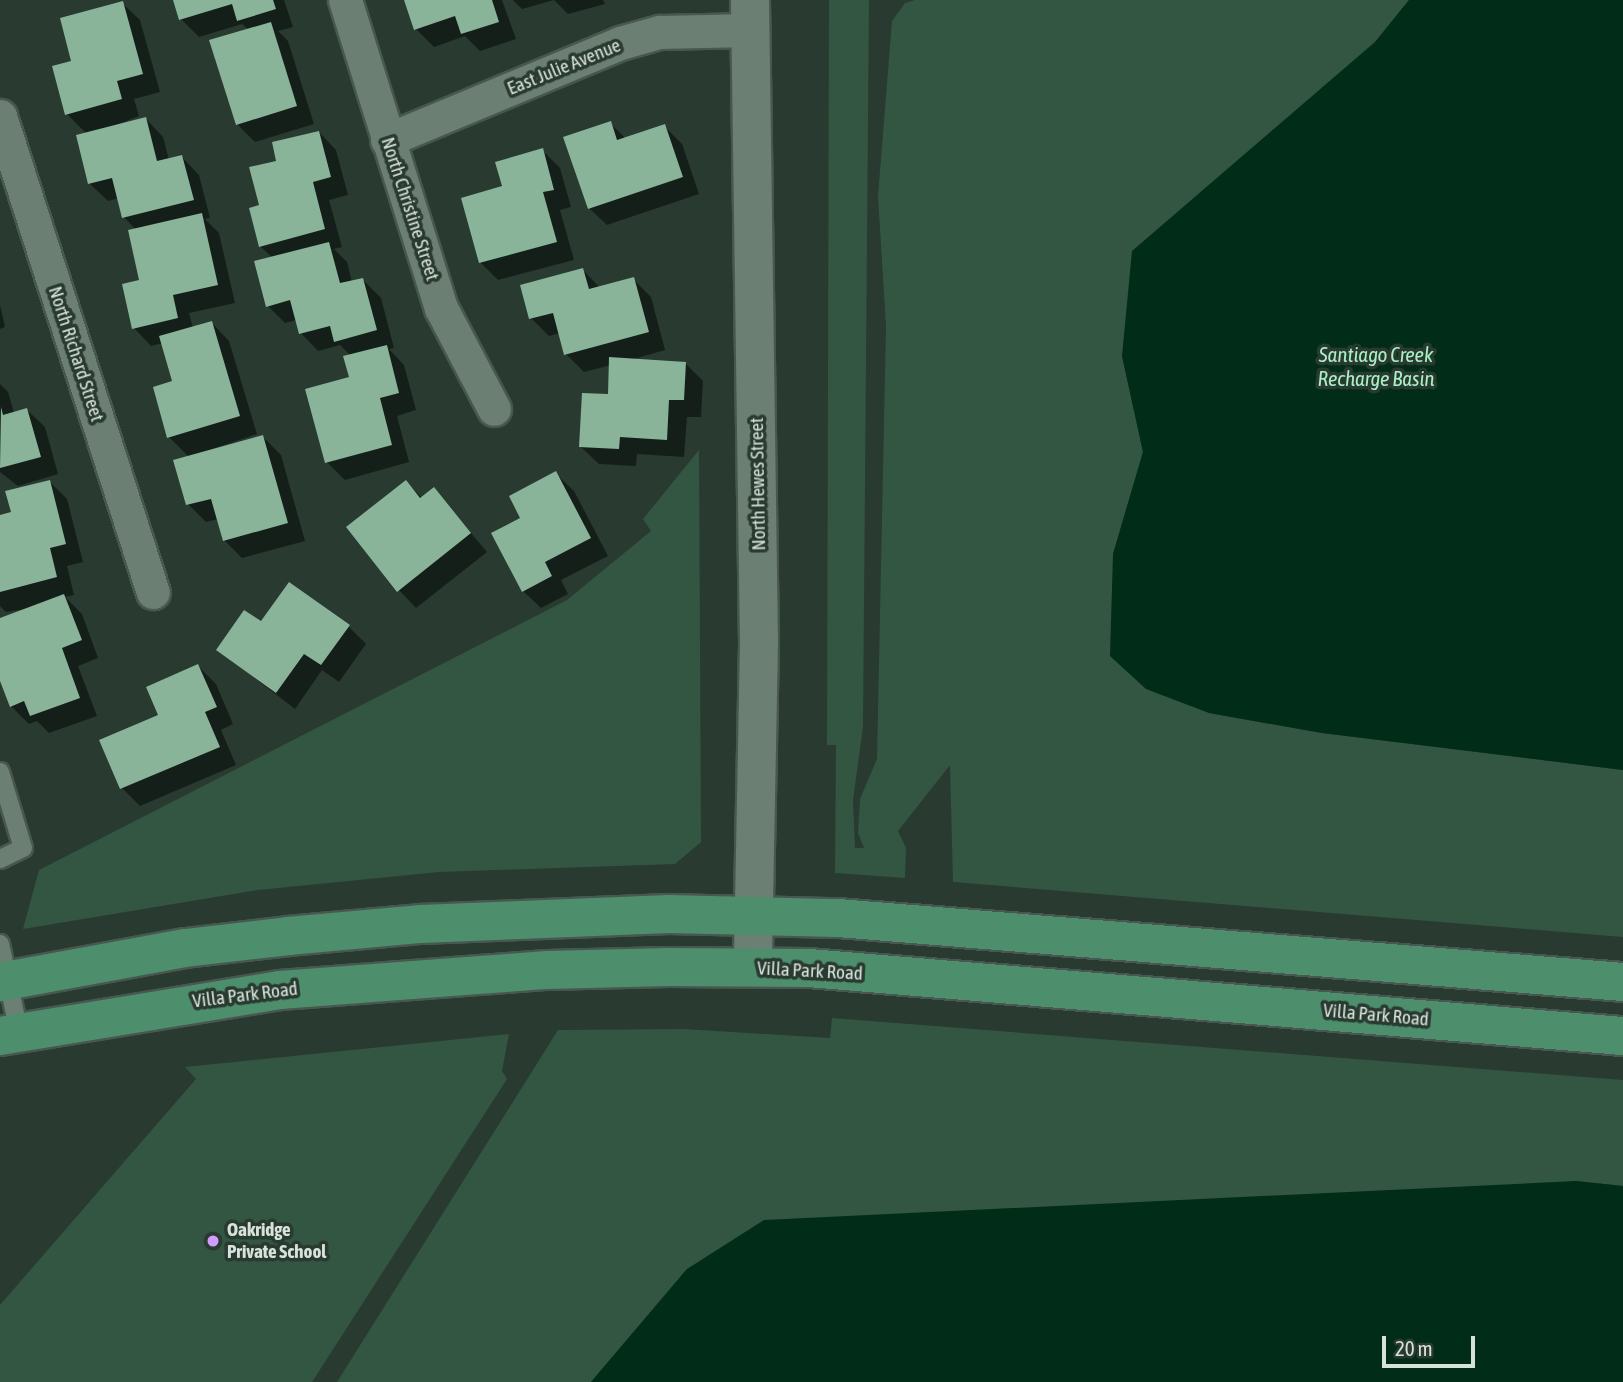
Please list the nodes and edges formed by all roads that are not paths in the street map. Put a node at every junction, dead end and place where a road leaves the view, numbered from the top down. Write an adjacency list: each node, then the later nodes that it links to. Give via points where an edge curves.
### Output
1 (345, 0): 4 (street, North Christine Street)
2 (750, 15): 4 (street, East Julie Avenue, via 620,43); 9 (main road, North Hewes Street, via 759,643)
3 (0, 116): 6 (street, North Richard Street)
4 (387, 140): 5 (street, North Christine Street, via 441,308)
5 (495, 409)
6 (153, 592)
7 (0, 772): 8 (lane, via 23,848)
8 (0, 859)
9 (754, 915): 10 (main road, North Hewes Street); 11 (main road, via 421,924); 12 (main road)
10 (753, 967): 13 (main road, Villa Park Road, via 547,970 407,979 180,1003); 14 (main road, Villa Park Road)
11 (3, 969): 13 (lane)
12 (1623, 982)
13 (9, 1034)
14 (1623, 1036)

